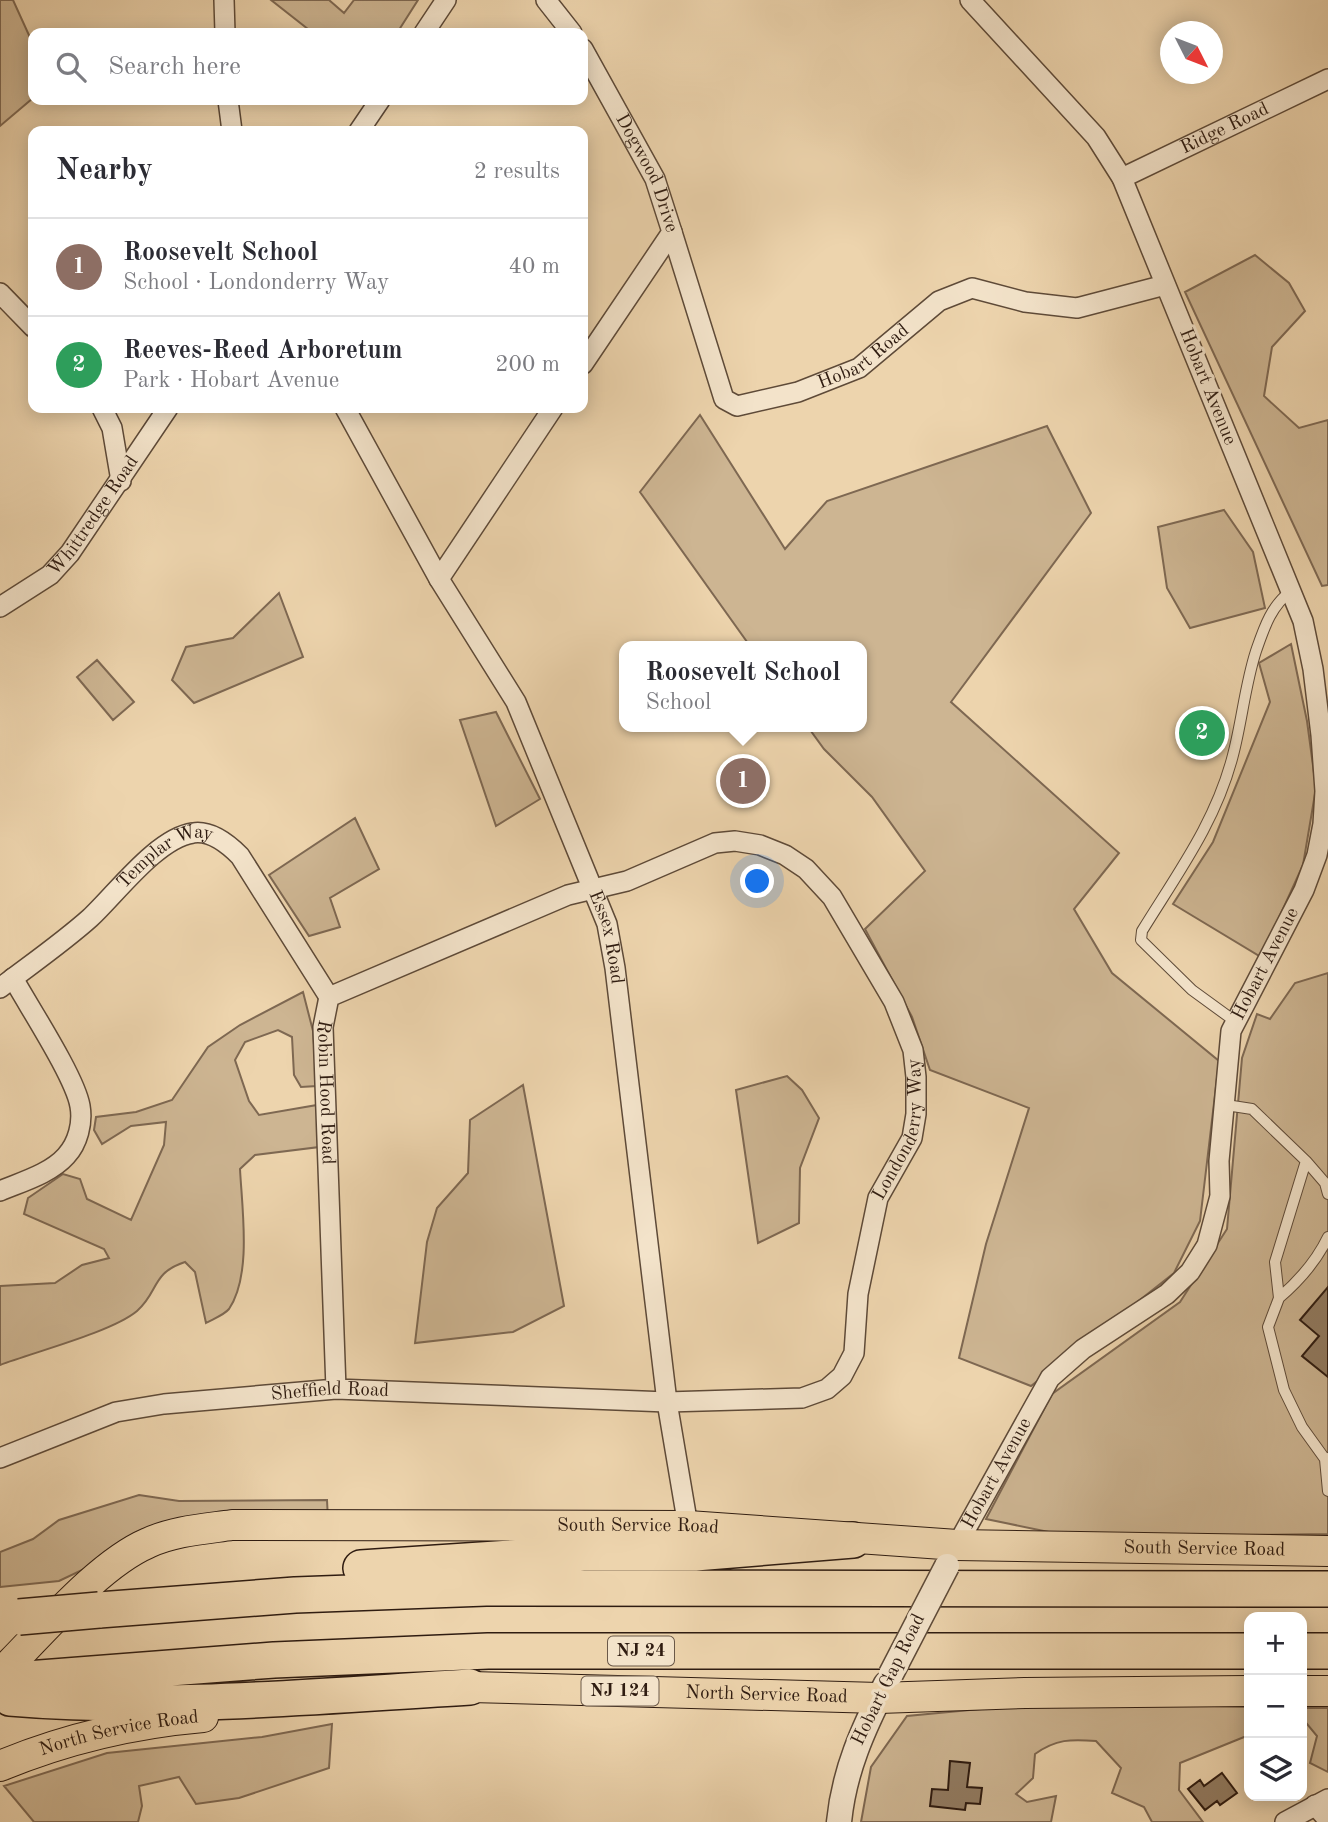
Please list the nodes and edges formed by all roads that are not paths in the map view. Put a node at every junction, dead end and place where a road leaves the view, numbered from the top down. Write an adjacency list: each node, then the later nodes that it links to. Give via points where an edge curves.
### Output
1 (223, 0): 5 (street)
2 (446, 0): 6 (street)
3 (546, 0): 7 (street)
4 (970, 0): 14 (street, Hobart Avenue, via 1096,137)
5 (225, 28)
6 (427, 28)
7 (568, 28)
8 (588, 57): 15 (street, Dogwood Drive, via 655,179)
9 (1328, 79): 14 (street, Ridge Road)
10 (229, 105): 12 (street)
11 (377, 105): 13 (street)
12 (231, 126)
13 (362, 126)
14 (1122, 178): 16 (street, Hobart Avenue)
15 (672, 232): 16 (street, Hobart Road, via 724,399 737,406 798,392 859,368 939,301 972,288 1025,302 1077,308); 19 (street, Dogwood Drive)
16 (1165, 285): 26 (street, Hobart Avenue)
17 (0, 293): 18 (street)
18 (28, 322)
19 (588, 357)
20 (104, 413): 24 (street, via 112,428)
21 (165, 413): 24 (street, Whittredge Road)
22 (348, 413): 25 (street, Essex Road)
23 (550, 413): 25 (street)
24 (121, 481): 27 (street, Whittredge Road, via 50,575)
25 (439, 579): 29 (street, Essex Road, via 516,702)
26 (1290, 591): 28 (street, Hobart Avenue, via 1303,621 1313,669); 32 (lane, via 1281,598 1263,631 1252,662 1233,755 1208,824 1142,931 1141,940 1192,990)
27 (0, 607)
28 (1326, 824): 32 (street, Hobart Avenue, via 1304,890)
29 (593, 890): 31 (street, Robin Hood Road, via 568,895); 40 (street, Essex Road, via 607,923 615,968); 40 (street, Londonderry Way, via 627,881 722,841 760,845 785,855 816,877 832,897 894,1002 913,1050 916,1114 912,1138 878,1198 858,1294 854,1353 842,1376 827,1389 802,1398)
30 (7, 983): 31 (street, Templar Way, via 89,919 149,860 195,832 220,840 240,856); 35 (street, via 77,1093 81,1118 80,1130 65,1157)
31 (329, 997): 39 (street, Robin Hood Road, via 323,1027)
32 (1236, 1022): 33 (street, Hobart Avenue, via 1228,1049)
33 (1226, 1105): 34 (lane, via 1252,1108); 47 (street, Hobart Avenue, via 1220,1196 1207,1245 1190,1272 1167,1294 1083,1349 1050,1378)
34 (1306, 1161): 36 (lane, via 1325,1183); 38 (lane, via 1275,1262)
35 (0, 1191)
36 (1328, 1194)
37 (1328, 1237): 38 (lane, via 1320,1255)
38 (1279, 1298): 42 (lane, via 1268,1327 1284,1391 1302,1427)
39 (336, 1389): 40 (street, Sheffield Road); 41 (street, Sheffield Road, via 116,1412)
40 (667, 1402): 44 (street, Essex Road)
41 (0, 1458)
42 (1327, 1458): 43 (lane)
43 (1328, 1491)
44 (688, 1526): 45 (main road, South Service Road); 54 (main road, South Service Road, via 232,1525 181,1532 147,1543 105,1571)
45 (853, 1540): 47 (main road, South Service Road); 49 (highway, via 695,1553 583,1553 299,1572)
46 (1328, 1551): 47 (main road, South Service Road)
47 (952, 1555): 55 (street, Hobart Gap Road, bridge)
48 (1328, 1589): 49 (highway, via 486,1588 295,1595)
49 (99, 1610): 50 (highway, bridge)
50 (10, 1618)
51 (1244, 1651): 54 (highway, NJ 24, via 488,1651 261,1660)
52 (1307, 1651): 53 (highway)
53 (1328, 1651)
54 (9, 1685): 56 (highway, via 97,1703 192,1704)
55 (885, 1686): 56 (main road, North Service Road / NJ 124); 57 (main road, North Service Road / NJ 124, via 1025,1693); 62 (street, Hobart Gap Road, via 848,1769)
56 (470, 1687): 60 (main road, North Service Road / NJ 124, via 160,1721 80,1738)
57 (1244, 1691)
58 (1307, 1691): 59 (main road)
59 (1328, 1691)
60 (0, 1766)
61 (1324, 1808): 63 (street)
62 (839, 1822)
63 (1285, 1822)

